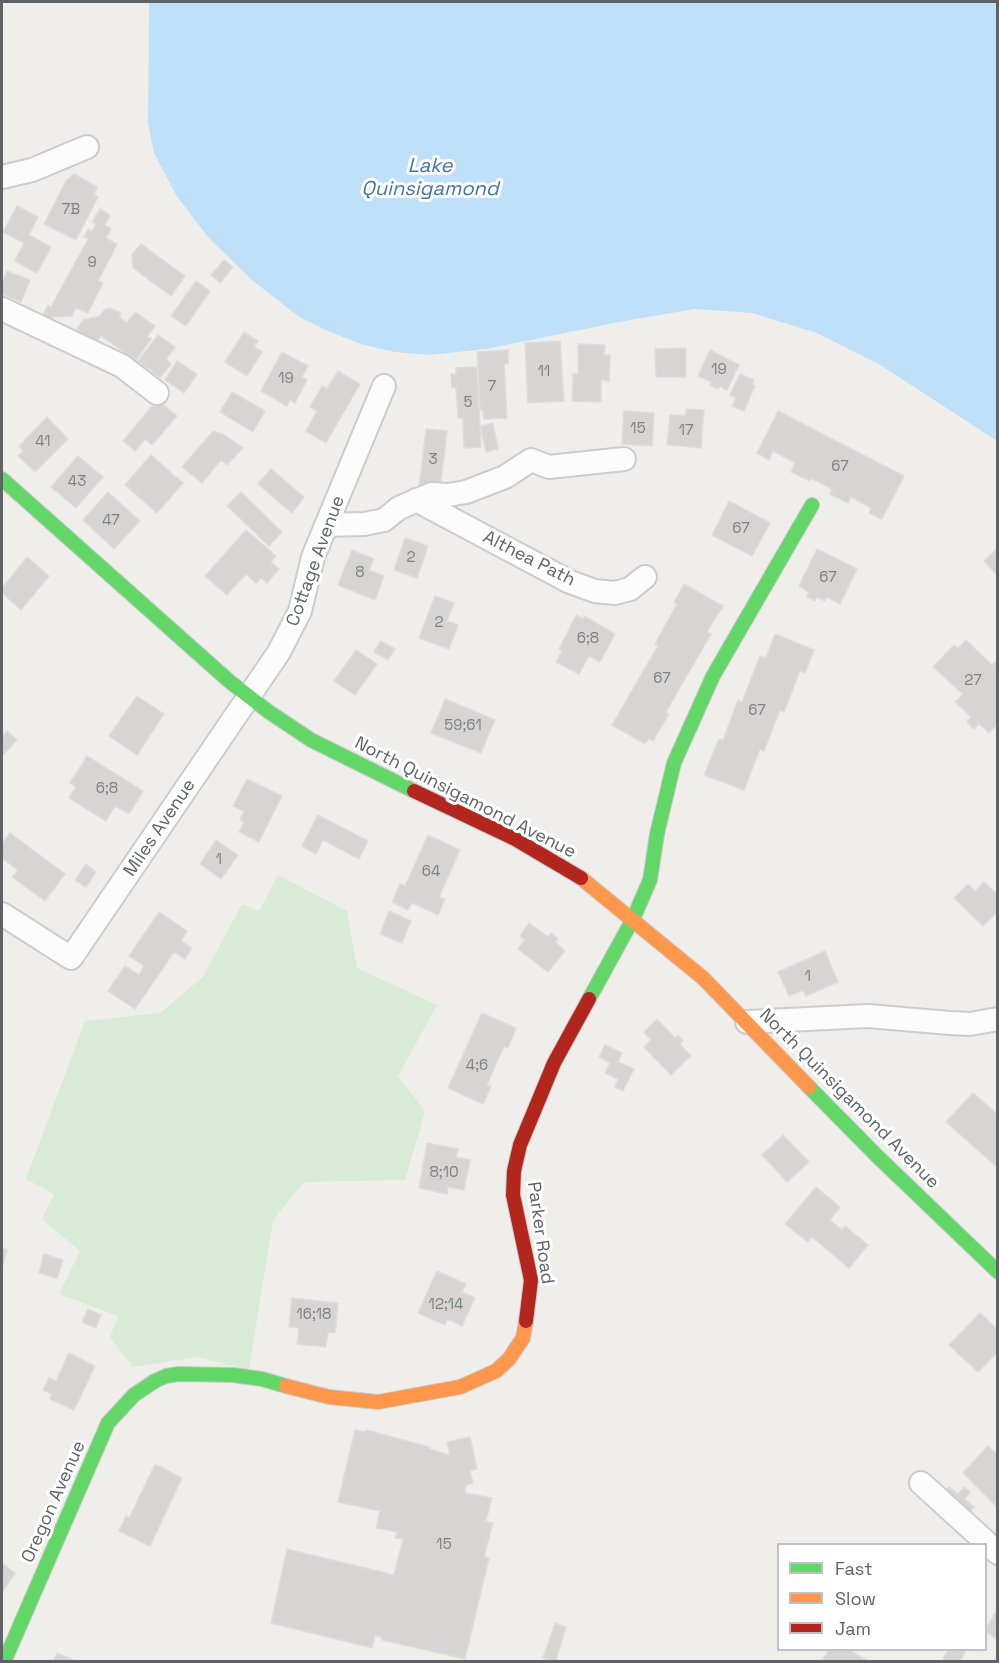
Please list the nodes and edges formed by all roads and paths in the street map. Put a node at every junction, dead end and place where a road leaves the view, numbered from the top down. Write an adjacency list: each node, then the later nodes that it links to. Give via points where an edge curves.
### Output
1 (87, 147): 2 (street, via 32,170)
2 (2, 177)
3 (2, 309): 5 (street, via 122,366)
4 (384, 386): 10 (street, Cottage Avenue)
5 (157, 393)
6 (624, 459): 8 (street, via 549,467 531,460 505,477 466,492 432,494)
7 (3, 484): 12 (street, North Quinsigamond Avenue)
8 (416, 500): 10 (street, via 384,520); 11 (street, Althea Path, via 570,582 595,591 623,591)
9 (812, 505): 14 (street, Parker Road, via 713,676 674,763 650,880)
10 (327, 525): 12 (street, Cottage Avenue, via 313,557 294,625)
11 (645, 577)
12 (248, 697): 13 (street, Miles Avenue, via 71,958); 14 (street, North Quinsigamond Avenue, via 343,757 544,855)
13 (2, 914)
14 (633, 919): 15 (street, North Quinsigamond Avenue, via 703,978); 18 (street, Parker Road, via 554,1064 516,1158 513,1195 531,1280 523,1338 509,1359 496,1371 460,1387 378,1402 322,1396 247,1376)
15 (747, 1022): 16 (street, via 867,1016 950,1023); 17 (street, North Quinsigamond Avenue, via 877,1156)
16 (995, 1022)
17 (998, 1272)
18 (163, 1377): 21 (street, Oregon Avenue, via 134,1395 108,1424)
19 (921, 1483): 20 (street)
20 (998, 1553)
21 (5, 1652)

